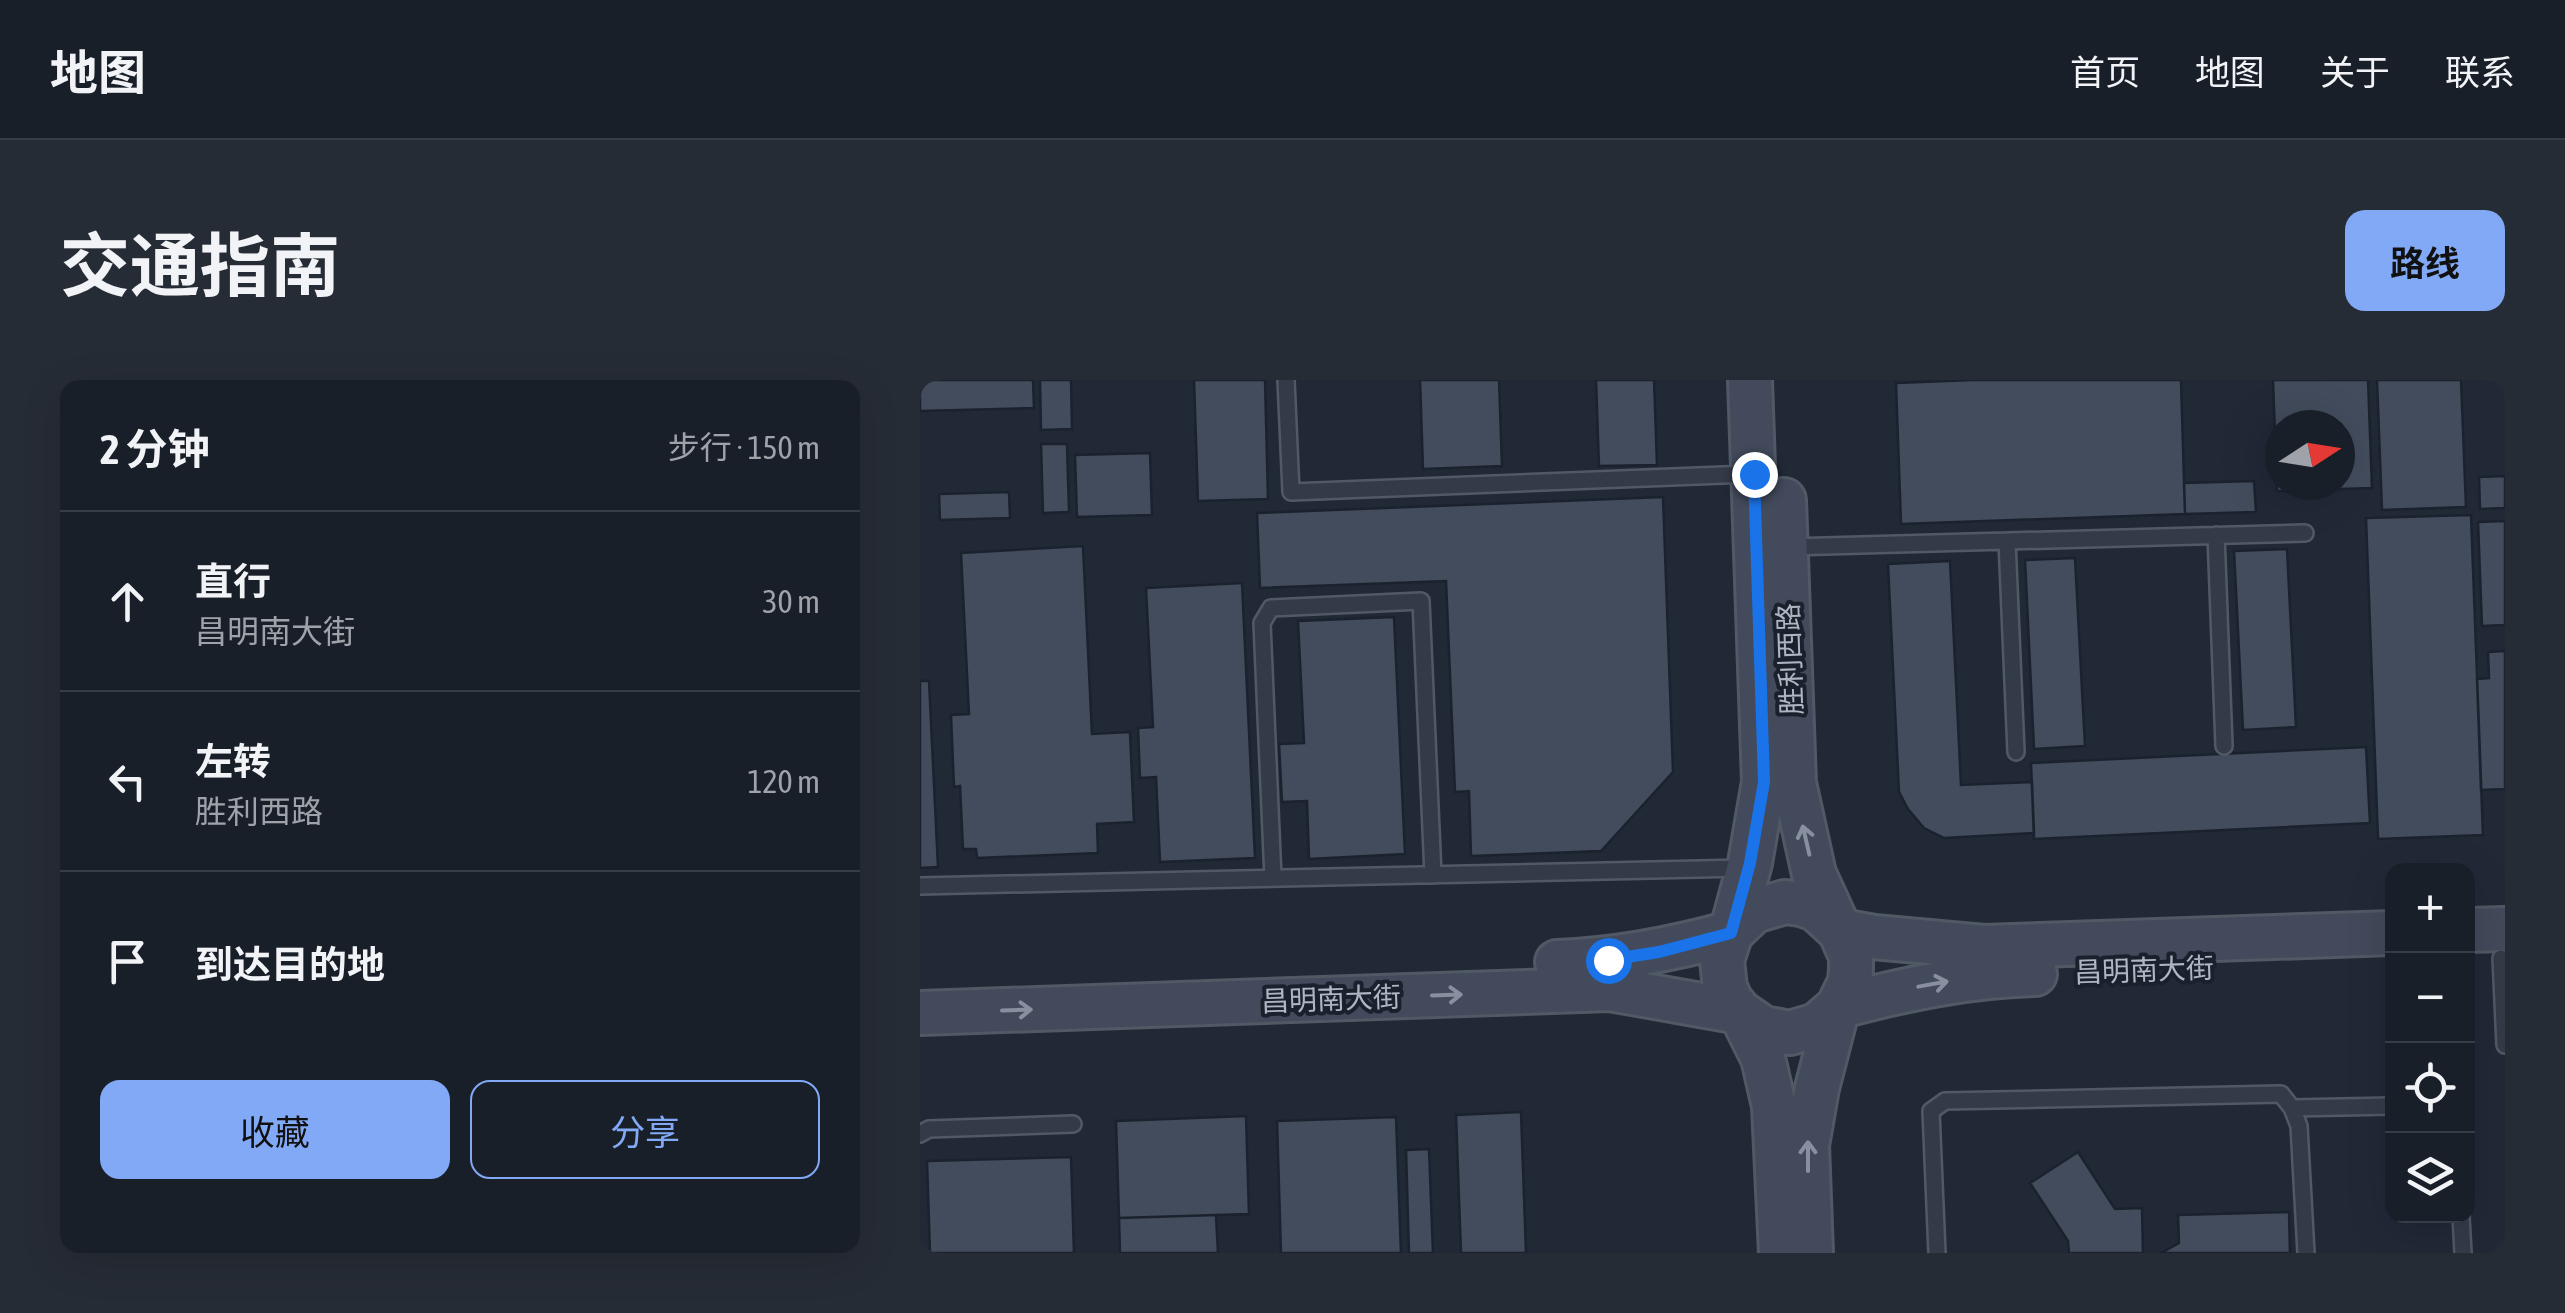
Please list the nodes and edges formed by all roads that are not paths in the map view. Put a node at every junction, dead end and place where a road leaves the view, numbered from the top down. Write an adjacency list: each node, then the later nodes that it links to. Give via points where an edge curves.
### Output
1 (1286, 380): 4 (lane, via 1291,492)
2 (1750, 380): 4 (main road, 胜利西路)
3 (1780, 380): 8 (main road, 胜利西路)
4 (1754, 474): 11 (main road, 胜利西路, via 1764,782)
5 (2305, 533): 6 (lane)
6 (2216, 535): 7 (lane); 9 (lane)
7 (2008, 541): 8 (lane); 10 (lane)
8 (1786, 547): 15 (main road, 胜利西路, one-way to 8, via 1814,874 1794,782)
9 (2224, 746)
10 (2016, 752)
11 (1749, 868): 12 (lane); 16 (main road, 胜利西路)
12 (1433, 875): 13 (lane); 13 (lane, via 1420,601 1271,608 1262,624)
13 (1273, 878): 14 (lane)
14 (920, 886)
15 (1840, 931): 16 (main road, via 1816,910 1785,902 1754,911); 17 (main road, 昌明南大街, via 1984,947); 22 (main road, via 1852,969)
16 (1731, 933): 21 (main road, 昌明南大街, via 1608,960); 23 (main road, via 1722,974)
17 (2385, 933)
18 (2475, 935): 19 (main road)
19 (2495, 951): 25 (lane)
20 (2385, 962): 22 (main road, 昌明南大街, one-way to 20, via 1984,976)
21 (920, 984)
22 (1838, 1007): 23 (main road, via 1817,1025 1790,1033 1763,1028); 32 (main road, one-way to 22, via 1807,1145)
23 (1740, 1012): 24 (main road, 昌明南大街, one-way to 23, via 1610,989); 31 (main road, via 1763,1058 1774,1106)
24 (920, 1013)
25 (2505, 1045)
26 (2385, 1106): 27 (lane)
27 (2292, 1108): 33 (lane, via 2281,1094 1945,1102 1931,1110); 34 (lane, via 2299,1126)
28 (1073, 1124): 29 (lane, via 929,1128)
29 (920, 1134)
30 (2461, 1223): 35 (lane)
31 (1781, 1253)
32 (1811, 1253)
33 (1936, 1253)
34 (2306, 1253)
35 (2463, 1253)

